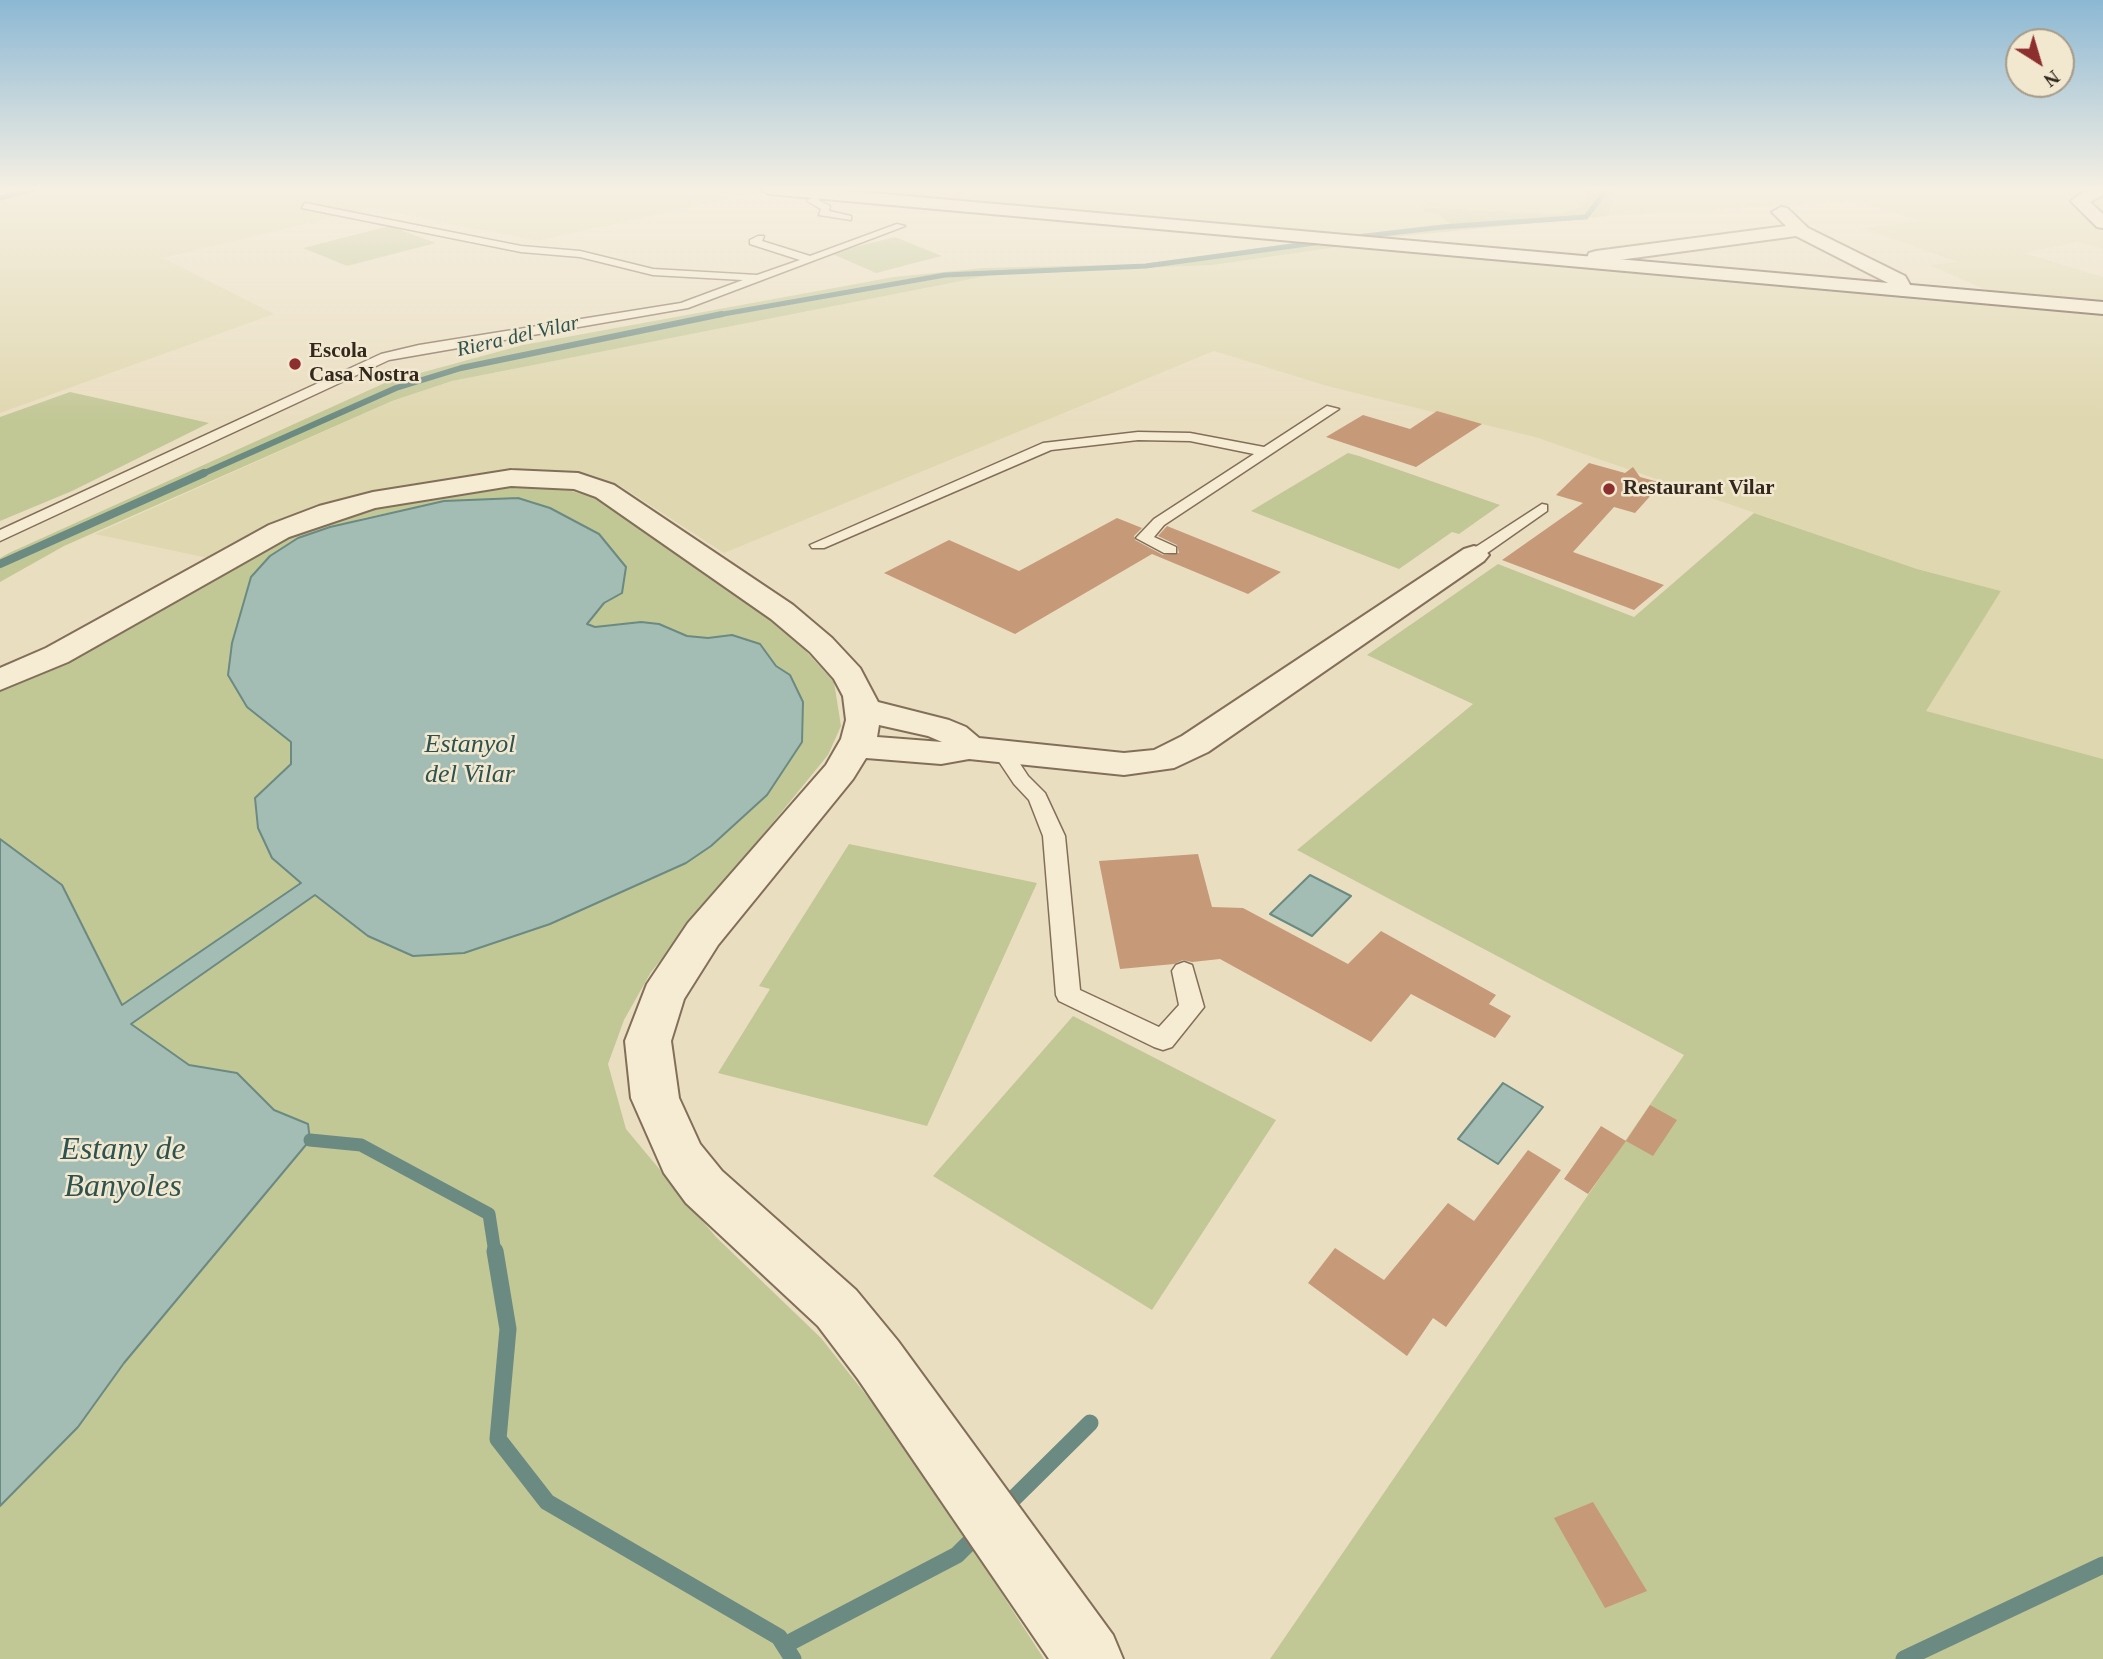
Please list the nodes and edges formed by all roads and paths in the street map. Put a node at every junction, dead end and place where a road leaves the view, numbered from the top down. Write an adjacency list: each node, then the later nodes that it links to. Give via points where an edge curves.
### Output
1 (630, 266): 5 (lane, via 653,272)
2 (790, 266): 5 (lane)
3 (1643, 266): 6 (street)
4 (1871, 266): 6 (street, via 1898,280)
5 (765, 278): 11 (lane, via 670,309 385,357)
6 (1903, 290): 7 (street)
7 (2103, 308)
8 (1332, 409): 9 (lane)
9 (1266, 452): 12 (lane, via 1190,438 1139,436 1048,446); 13 (lane, via 1159,522 1144,538)
10 (1542, 508): 14 (lane)
11 (0, 536)
12 (818, 545)
13 (1170, 550)
14 (1474, 555): 18 (street, via 1195,744 1161,761 1124,764)
15 (0, 680): 16 (street, via 129,616 251,545 329,512 470,482 547,478 578,481 605,491 782,612 848,675)
16 (863, 708): 17 (street); 18 (street, via 937,727)
17 (856, 746): 18 (street, via 941,753); 20 (street, via 703,934 663,996 648,1041 655,1098 682,1158 704,1186 837,1308 878,1360)
18 (986, 749): 19 (lane, via 1038,798 1054,836 1068,995 1163,1040 1192,1007)
19 (1184, 971)
20 (1089, 1659)

